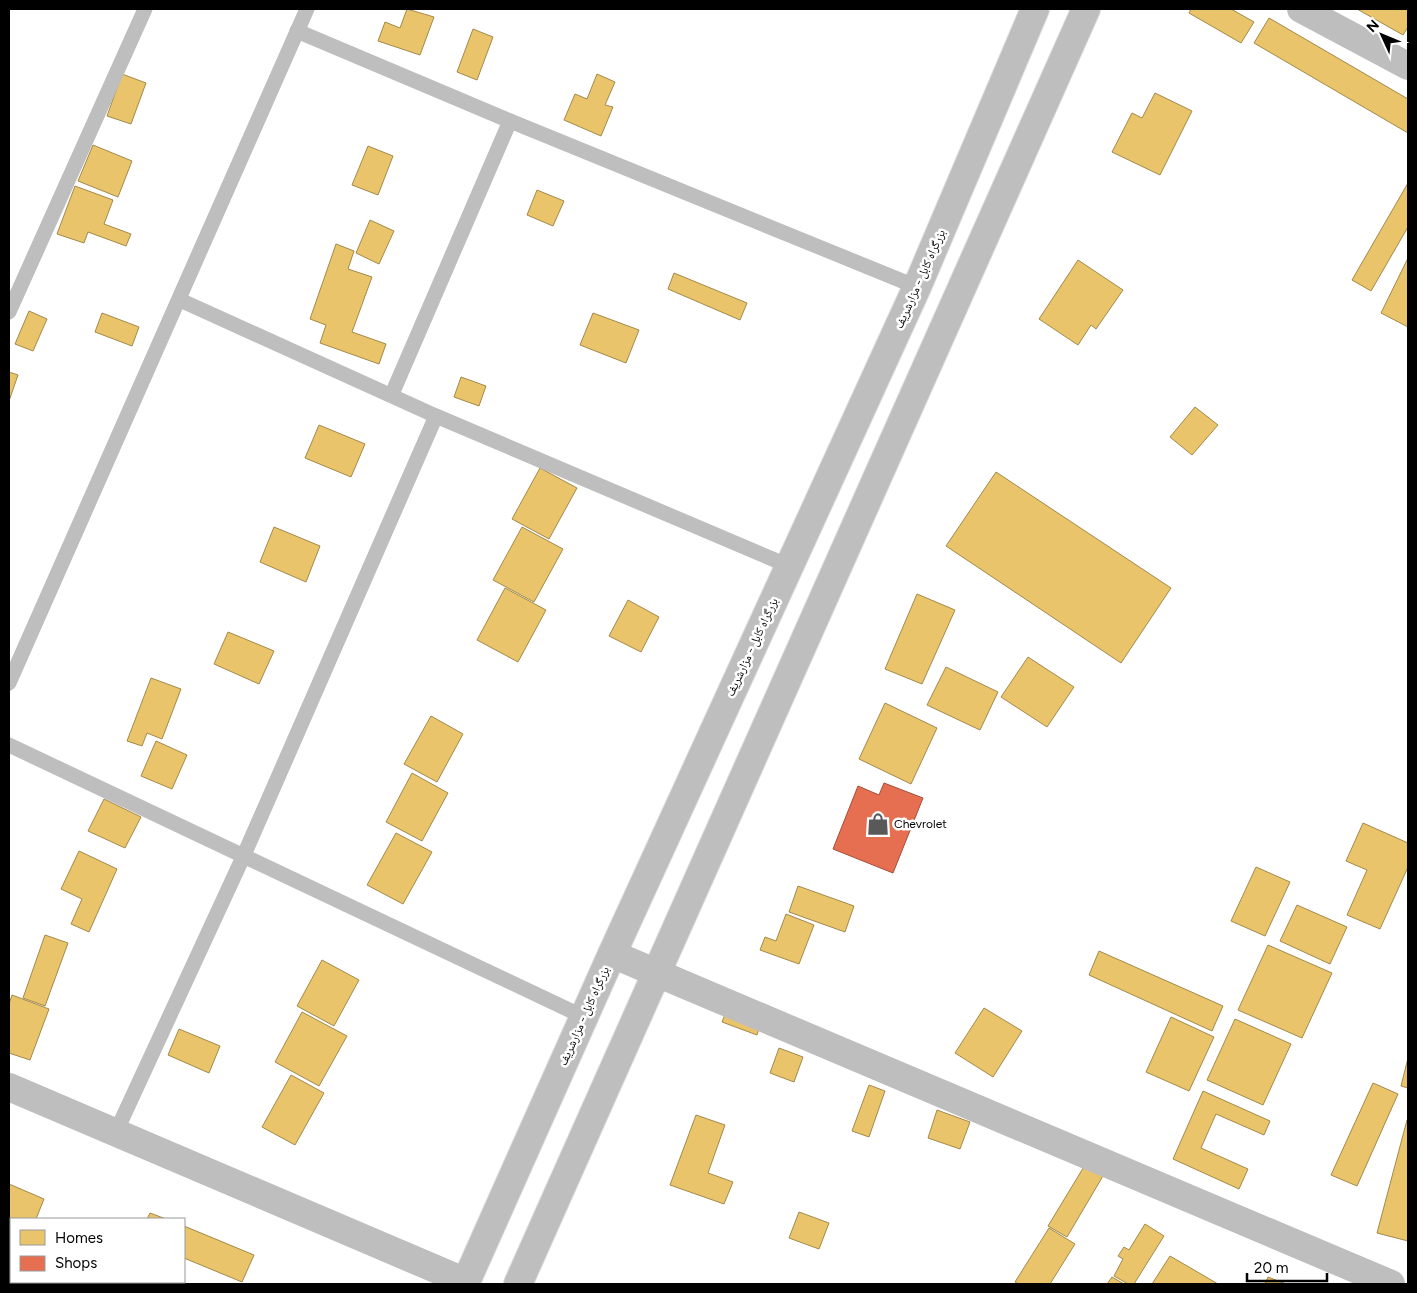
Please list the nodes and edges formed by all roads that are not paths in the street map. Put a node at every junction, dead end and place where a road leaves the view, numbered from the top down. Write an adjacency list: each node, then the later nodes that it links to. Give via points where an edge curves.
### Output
1 (145, 9): 11 (lane)
2 (307, 9): 6 (lane)
3 (1035, 9): 9 (main road, بزرگراه کابل - مزارشریف)
4 (1086, 9): 19 (main road)
5 (1301, 9): 7 (main road)
6 (297, 31): 8 (lane); 10 (lane)
7 (1408, 66)
8 (510, 121): 9 (lane); 12 (lane)
9 (917, 287): 14 (main road, بزرگراه کابل - مزارشریف)
10 (180, 300): 12 (lane); 15 (lane)
11 (9, 312)
12 (392, 394): 13 (lane)
13 (436, 416): 14 (lane); 17 (lane)
14 (789, 566): 18 (main road, بزرگراه کابل - مزارشریف)
15 (9, 683)
16 (9, 745): 17 (lane)
17 (244, 855): 20 (lane); 22 (lane)
18 (612, 954): 19 (main road); 20 (main road, بزرگراه کابل - مزارشریف)
19 (657, 972): 24 (main road); 25 (main road)
20 (584, 1017): 23 (main road, بزرگراه کابل - مزارشریف)
21 (9, 1087): 22 (main road)
22 (116, 1132): 23 (main road)
23 (466, 1283)
24 (518, 1284)
25 (1391, 1284)

